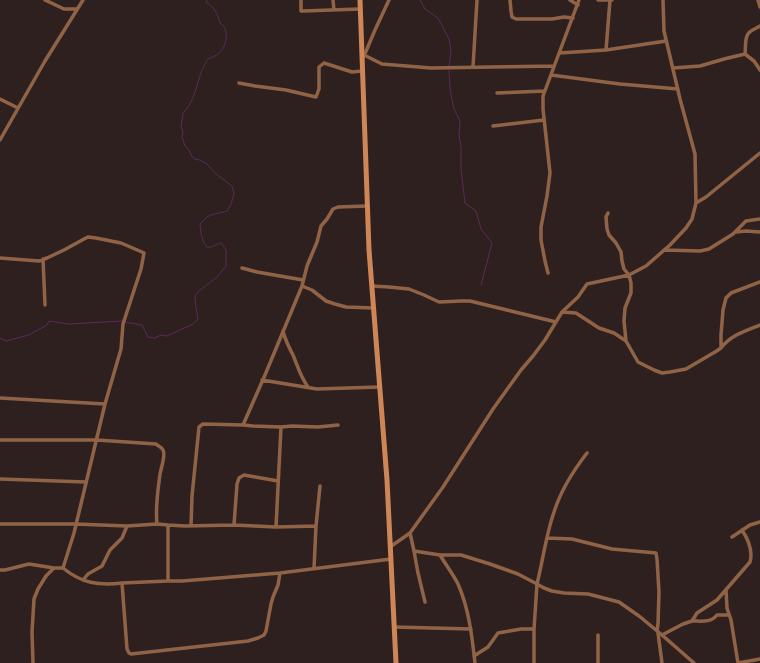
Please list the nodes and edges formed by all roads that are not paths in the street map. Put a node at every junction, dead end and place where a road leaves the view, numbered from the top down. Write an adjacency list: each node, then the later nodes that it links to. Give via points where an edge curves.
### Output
1 (45, 0): 17 (street, via 64,9)
2 (83, 0): 17 (street)
3 (301, 0): 19 (street, via 302,11)
4 (333, 0): 19 (street)
5 (360, 0): 18 (main road)
6 (389, 0): 26 (street)
7 (477, 0): 29 (street)
8 (510, 0): 20 (street, via 512,17)
9 (570, 0): 15 (street)
10 (579, 0): 15 (street)
11 (598, 0): 12 (street)
12 (611, 0): 23 (street)
13 (663, 0): 22 (street)
14 (758, 0): 16 (street)
15 (578, 4): 20 (street)
16 (760, 7)
17 (77, 9): 39 (street)
18 (360, 9): 19 (street); 27 (main road)
19 (334, 10)
20 (572, 18): 24 (street)
21 (760, 26): 25 (street, via 748,32 746,36)
22 (666, 41): 23 (street); 30 (street)
23 (606, 50): 24 (street)
24 (559, 53): 28 (street)
25 (746, 54): 30 (street, via 700,66); 31 (street)
26 (364, 56): 27 (street); 29 (street, via 382,64 431,68)
27 (362, 63): 32 (main road)
28 (554, 66): 29 (street); 33 (street)
29 (474, 67)
30 (673, 68): 35 (street)
31 (760, 70)
32 (362, 71): 34 (street, via 352,72 324,63 319,67 319,88 316,97); 45 (main road)
33 (551, 75): 35 (street); 36 (street)
34 (239, 83)
35 (678, 89): 44 (street, via 695,154)
36 (545, 91): 37 (street); 40 (street)
37 (497, 93)
38 (0, 99): 39 (street)
39 (18, 108): 42 (street)
40 (544, 120): 41 (street); 54 (street, via 550,173 541,240)
41 (492, 126)
42 (0, 140)
43 (760, 153): 44 (street)
44 (696, 203): 50 (street, via 692,219 686,228)
45 (367, 206): 56 (street, via 338,207 333,210 321,226); 59 (main road)
46 (608, 213): 55 (street, via 608,235 619,248 624,269)
47 (760, 219): 48 (street, via 746,221)
48 (735, 232): 49 (street); 50 (street, via 709,249)
49 (760, 232)
50 (664, 250): 55 (street, via 646,266)
51 (0, 258): 52 (street, via 26,261)
52 (43, 259): 60 (street); 72 (street, via 88,237 121,243 143,252 141,269 123,324 121,349)
53 (242, 268): 56 (street)
54 (548, 273)
55 (629, 274): 62 (street, via 587,284); 66 (street, via 631,293 625,308 624,321)
56 (303, 280): 58 (street)
57 (760, 282): 67 (street, via 731,293 726,298 720,335)
58 (302, 286): 61 (street, via 335,304); 65 (street)
59 (372, 286): 61 (main road); 63 (street, via 409,289 439,302 470,301)
60 (45, 306)
61 (373, 308): 70 (main road)
62 (562, 312): 63 (street); 66 (street, via 576,313)
63 (556, 322): 94 (street, via 493,409)
64 (760, 326): 67 (street, via 743,331 726,341)
65 (283, 331): 68 (street); 69 (street, via 302,380)
66 (626, 341): 67 (street, via 638,362 662,373 686,369)
67 (721, 348)
68 (262, 380): 69 (street); 73 (street)
69 (308, 387): 70 (street)
70 (379, 387): 97 (main road)
71 (0, 398): 72 (street)
72 (105, 404): 77 (street)
73 (243, 425): 75 (street); 90 (street, via 203,424 199,427)
74 (338, 425): 75 (street)
75 (281, 427): 80 (street)
76 (0, 440): 77 (street)
77 (97, 440): 81 (street); 86 (street, via 156,444 161,447 164,454 157,500)
78 (587, 453): 96 (street, via 561,493)
79 (0, 479): 81 (street)
80 (278, 481): 88 (street, via 244,475 238,478); 92 (street)
81 (86, 482): 85 (street)
82 (320, 486): 91 (street)
83 (760, 522): 93 (street)
84 (0, 524): 85 (street)
85 (75, 524): 89 (street); 102 (street)
86 (157, 524): 87 (street); 89 (street)
87 (168, 525): 90 (street); 107 (street)
88 (234, 525): 90 (street); 92 (street)
89 (127, 526): 106 (street, via 122,538 110,550 102,566 88,574)
90 (191, 526)
91 (316, 526): 92 (street); 103 (street)
92 (276, 527)
93 (742, 530): 95 (street); 110 (street, via 750,544 751,560)
94 (410, 533): 97 (street); 98 (street)
95 (732, 537)
96 (547, 538): 109 (street); 117 (street, via 559,537 612,549 656,553 659,580)
97 (390, 547): 100 (main road)
98 (414, 551): 99 (street); 111 (street)
99 (440, 555): 109 (street, via 461,555 518,574); 115 (street, via 459,587)
100 (391, 559): 103 (street); 114 (main road)
101 (54, 568): 102 (street); 104 (street, via 28,564); 122 (street, via 46,576 34,599)
102 (63, 568): 106 (street)
103 (314, 568): 105 (street)
104 (0, 570)
105 (280, 573): 107 (street); 108 (street, via 264,635 248,641 131,654 127,649)
106 (84, 580): 108 (street, via 100,584)
107 (168, 580): 108 (street)
108 (122, 583)
109 (537, 584): 116 (street); 117 (street, via 552,591 588,594 619,602)
110 (726, 590): 112 (street); 113 (street, via 697,613)
111 (425, 602)
112 (729, 615): 113 (street, via 717,615 710,621); 129 (street)
113 (692, 621): 119 (street)
114 (394, 627): 115 (street); 123 (main road)
115 (471, 629): 120 (street)
116 (534, 629): 120 (street, via 521,628 498,633 488,646); 125 (street)
117 (658, 632): 119 (street); 127 (street)
118 (598, 635): 126 (street)
119 (662, 635): 128 (street)
120 (474, 656): 124 (street)
121 (760, 659): 129 (street)
122 (33, 663)
123 (396, 663)
124 (474, 663)
125 (534, 663)
126 (598, 663)
127 (662, 663)
128 (694, 663)
129 (738, 663)

